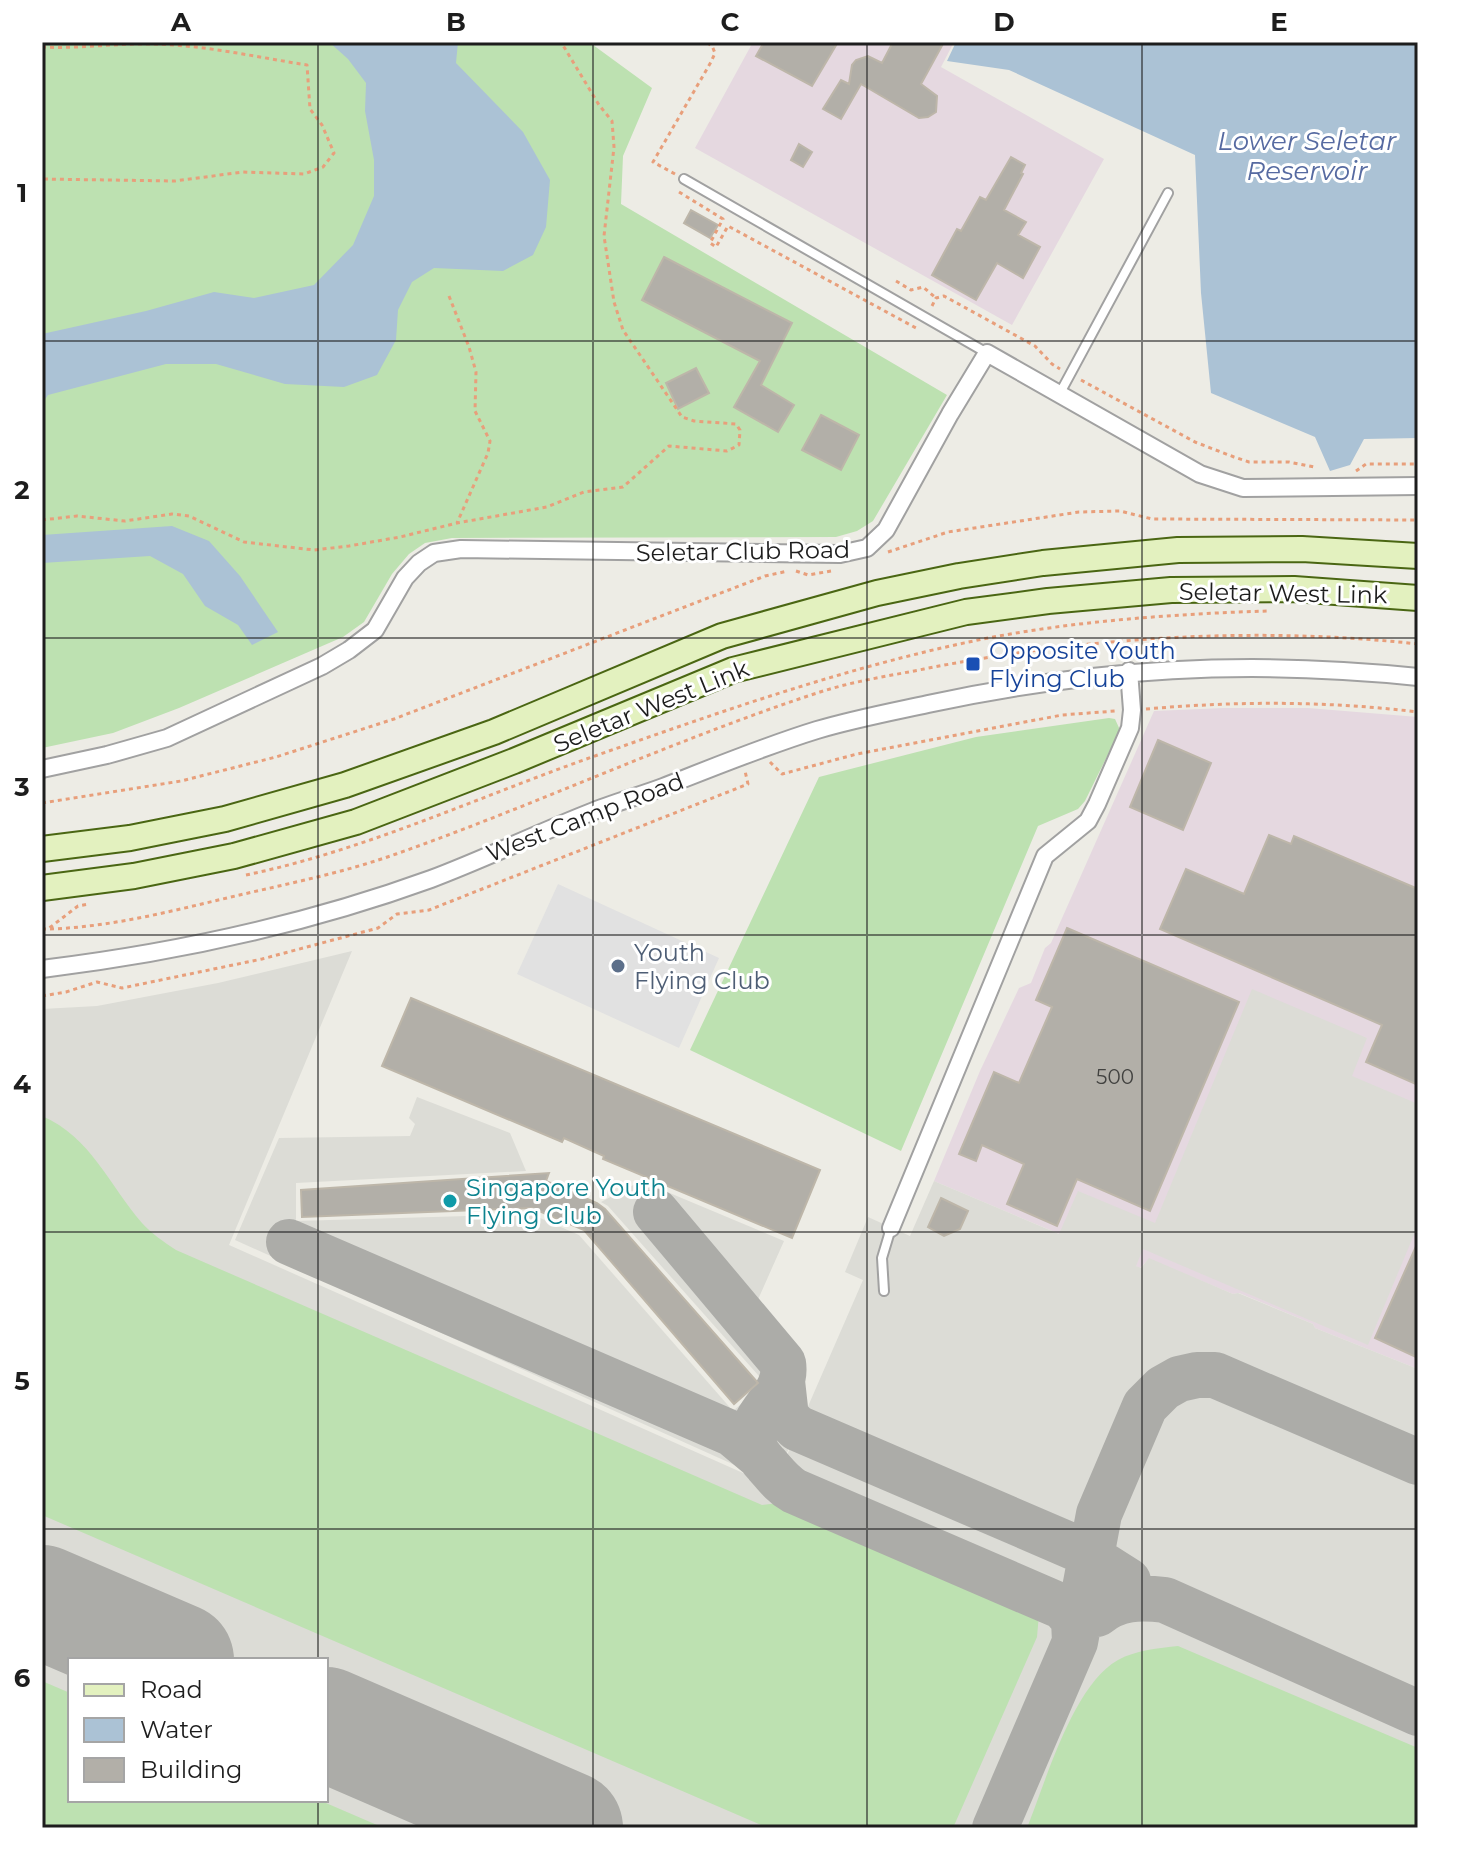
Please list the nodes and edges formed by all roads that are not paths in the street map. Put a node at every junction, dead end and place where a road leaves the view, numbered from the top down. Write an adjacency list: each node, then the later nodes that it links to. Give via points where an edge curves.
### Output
1 (684, 179): 3 (lane)
2 (1168, 193): 4 (lane)
3 (987, 353): 4 (street); 12 (street, Seletar Club Road, via 886,530 867,548 840,554 461,549 434,553 405,578 375,630 322,666 167,738)
4 (1060, 393): 5 (street, via 1200,474 1243,488)
5 (1418, 486)
6 (1418, 556): 11 (main road, Seletar West Link, via 1302,549 1178,550 959,576 722,636)
7 (1418, 598): 10 (main road, Seletar West Link, via 1294,589 1171,590 966,612 733,670)
8 (1129, 671): 9 (street, West Camp Road, via 1298,667); 15 (street, West Camp Road, via 1035,684 820,729 589,813 429,879 313,915 177,950); 16 (street, via 1130,728 1088,821 1045,856)
9 (1418, 677)
10 (616, 718): 11 (main road, via 603,703 551,723); 14 (main road, Seletar West Link, via 356,822 234,856)
11 (494, 732): 13 (main road, Seletar West Link, via 345,785 225,819)
12 (42, 769)
13 (42, 849)
14 (42, 888)
15 (42, 969)
16 (891, 1228): 17 (lane, via 882,1258)
17 (884, 1291)

